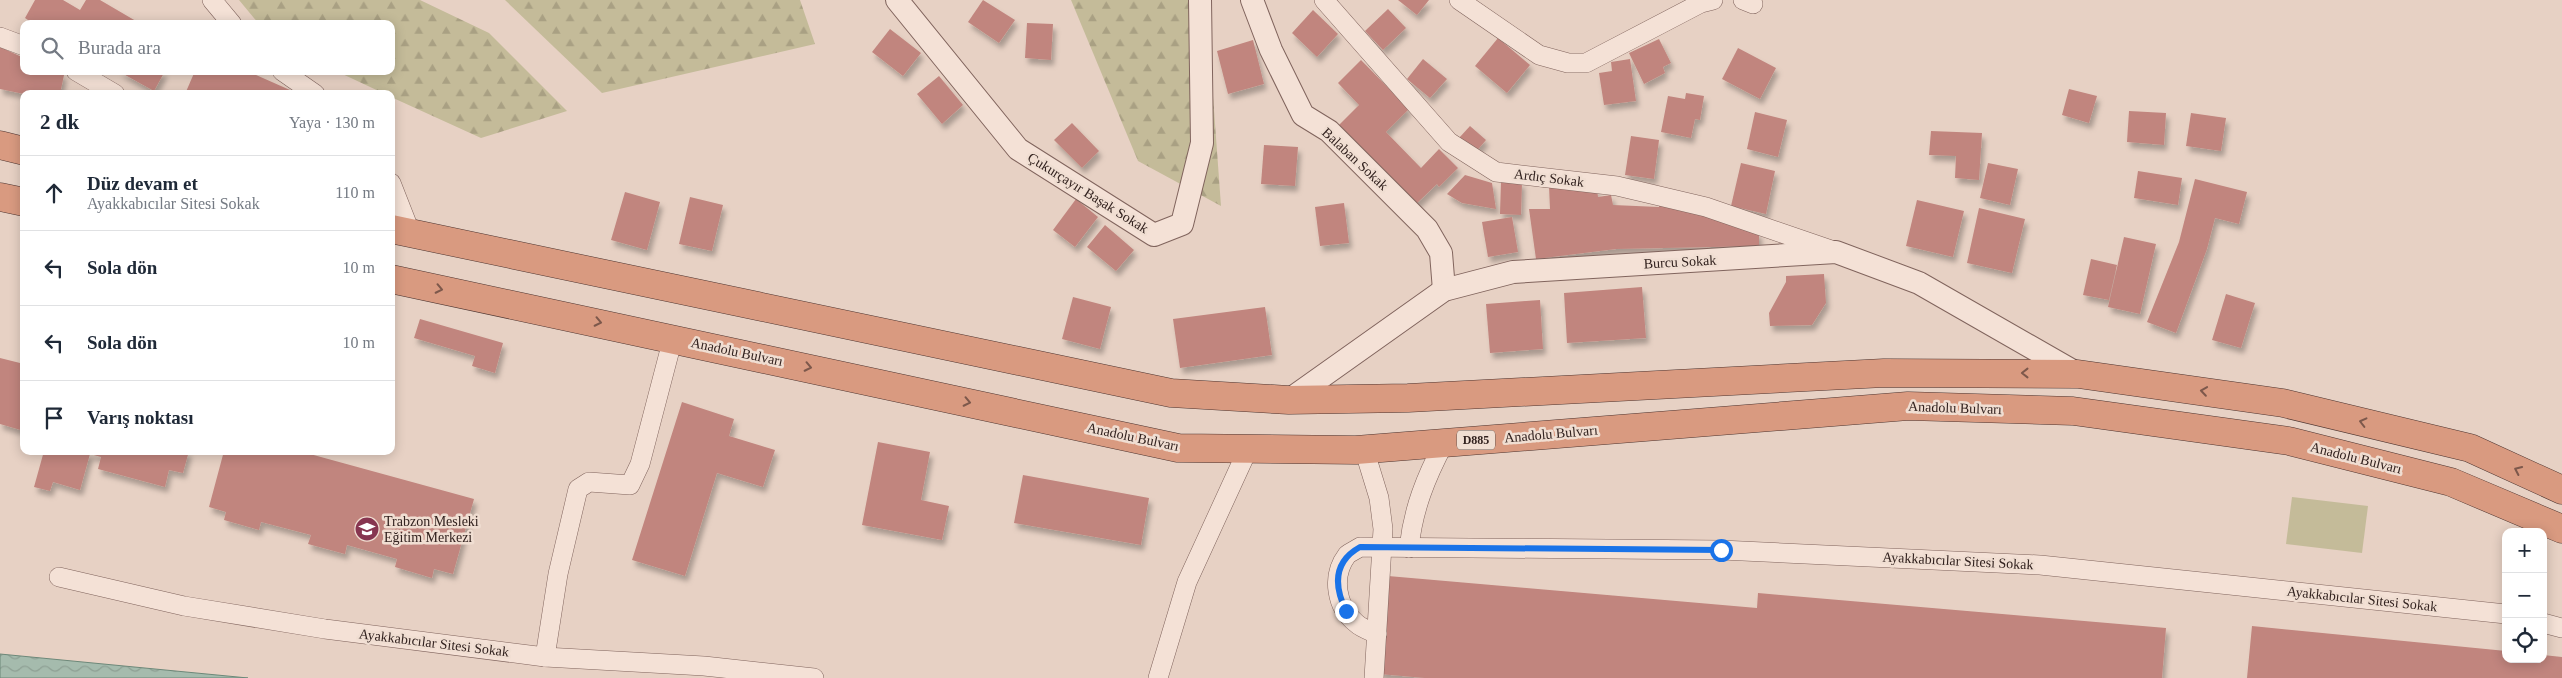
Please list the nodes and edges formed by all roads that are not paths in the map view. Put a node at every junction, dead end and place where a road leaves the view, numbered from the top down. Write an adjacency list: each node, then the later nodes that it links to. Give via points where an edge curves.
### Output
1 (212, 0): 8 (street)
2 (897, 0): 3 (street, Çukurçayır Başak Sokak, via 1018,150 1154,235 1182,224 1202,143)
3 (1200, 0)
4 (1252, 0): 23 (street, Balaban Sokak, via 1271,50 1303,115 1329,131 1427,229 1441,253)
5 (1324, 0): 21 (street, Ardıç Sokak, via 1449,142 1496,172 1617,186 1697,205)
6 (1460, 0): 7 (street, via 1539,56 1568,63 1586,63 1701,3)
7 (1714, 0)
8 (229, 20)
9 (0, 37): 10 (street)
10 (20, 44)
11 (83, 75): 13 (street)
12 (288, 75): 14 (street)
13 (108, 90)
14 (309, 90)
15 (0, 145): 16 (highway)
16 (20, 150)
17 (0, 197): 18 (highway)
18 (20, 201)
19 (395, 203): 20 (street)
20 (401, 232): 26 (highway, via 1171,393)
21 (1836, 252): 23 (street, Burcu Sokak, via 1513,272); 25 (street, Burcu Sokak, via 1919,283)
22 (395, 280): 24 (highway, Anadolu Bulvarı / D885, one-way to 24)
23 (1444, 290): 26 (street, Burcu Sokak)
24 (672, 338): 28 (highway, Anadolu Bulvarı / D885, one-way to 28, via 1178,448); 39 (street, via 640,464 630,486 589,482 578,489 558,574)
25 (2078, 374): 26 (highway, one-way to 26, via 1884,373 1408,398); 30 (highway, one-way to 25, via 2470,448 2330,414 2283,403)
26 (1290, 400)
27 (1444, 443): 29 (highway, Anadolu Bulvarı / D885); 31 (highway, Anadolu Bulvarı / D885, via 1908,406 2073,411 2289,441 2451,482); 33 (street, via 1418,499)
28 (1248, 449): 29 (highway, Anadolu Bulvarı / D885); 41 (street, via 1187,582)
29 (1364, 450): 32 (street, via 1379,498 1384,529)
30 (2562, 490)
31 (2562, 529)
32 (1382, 548): 33 (street, Ayakkabıcılar Sitesi Sokak); 38 (street); 38 (street, Ayakkabıcılar Sitesi Sokak, via 1360,547 1347,554 1339,573 1337,594 1356,624)
33 (1409, 548): 35 (street, Ayakkabıcılar Sitesi Sokak, via 1721,550 2040,565)
34 (59, 577): 39 (street, Ayakkabıcılar Sitesi Sokak, via 184,606 297,625)
35 (2502, 614)
36 (2547, 624): 37 (street)
37 (2562, 628)
38 (1377, 634): 42 (street)
39 (545, 657): 40 (street, Ayakkabıcılar Sitesi Sokak, via 704,666)
40 (814, 678)
41 (1158, 678)
42 (1374, 678)

